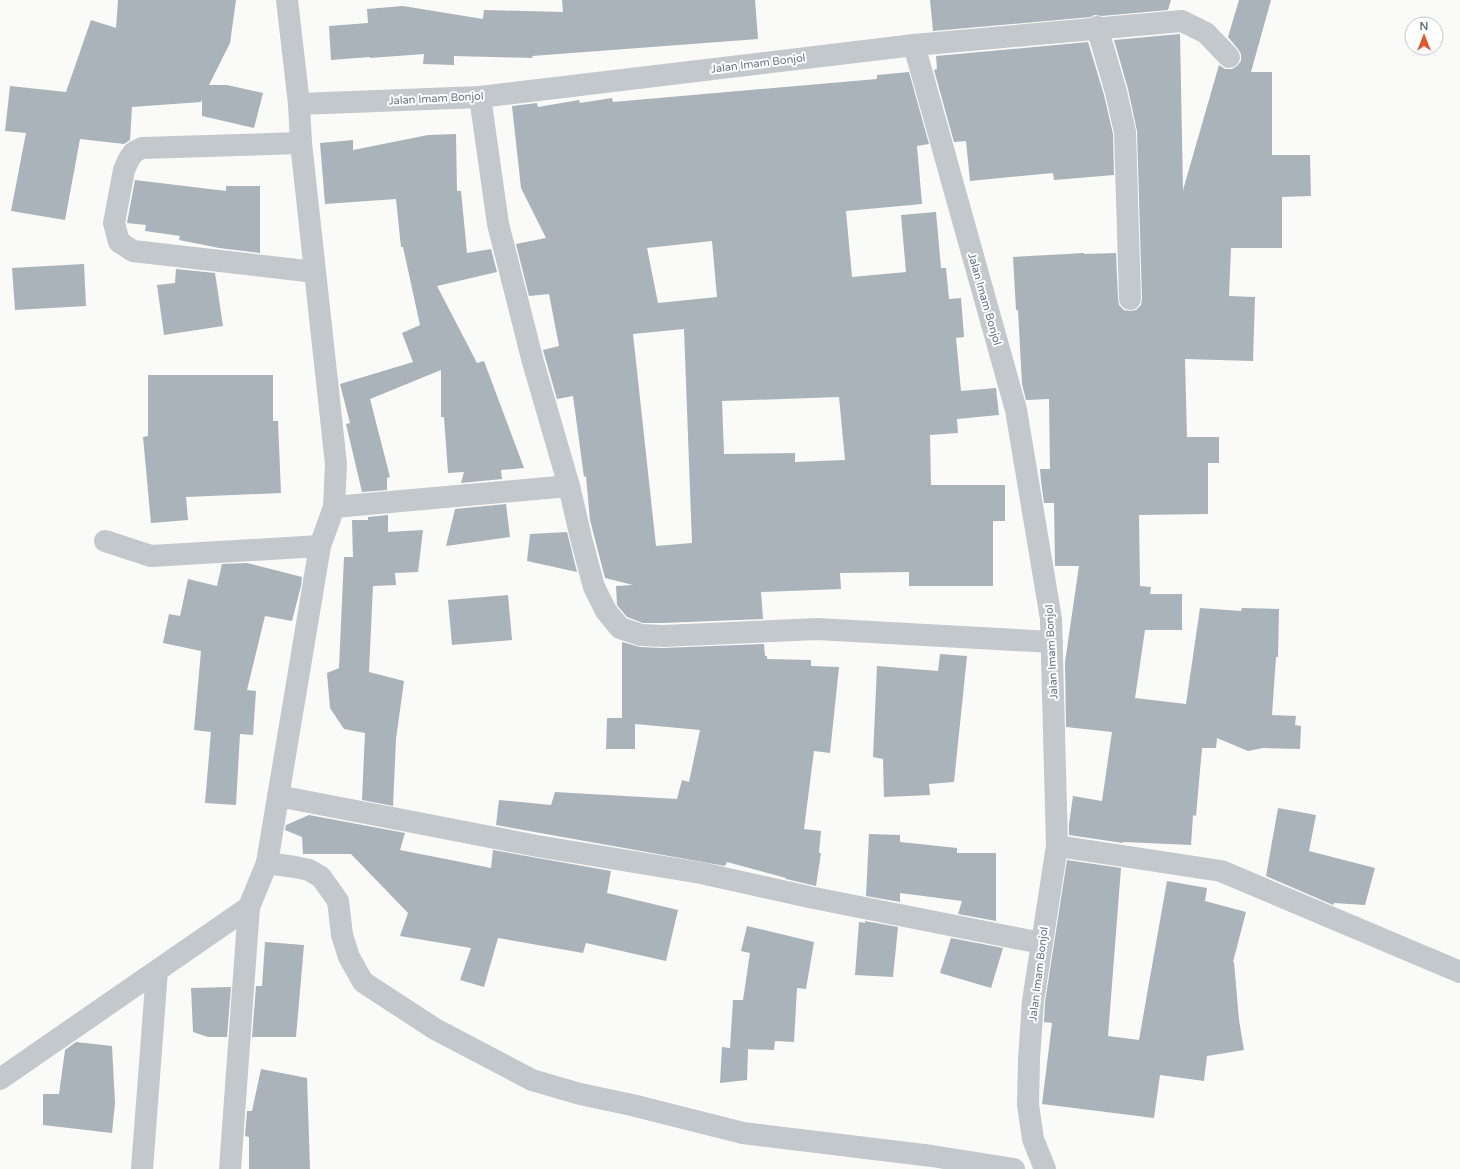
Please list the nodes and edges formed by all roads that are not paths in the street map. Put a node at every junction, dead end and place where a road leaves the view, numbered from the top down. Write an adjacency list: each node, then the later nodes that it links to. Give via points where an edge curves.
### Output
1 (288, 0): 6 (street)
2 (1097, 27): 3 (street); 4 (street, via 1182,20 1206,33); 9 (street, via 1125,132)
3 (914, 45): 5 (street, Jalan Imam Bonjol); 14 (street, Jalan Imam Bonjol, via 1016,410 1051,619)
4 (1229, 57)
5 (480, 97): 6 (street, Jalan Imam Bonjol); 10 (street, via 498,224 533,362)
6 (299, 104): 7 (street)
7 (301, 143): 8 (street); 8 (street, via 142,148 134,152 124,170 114,223 118,242 133,252)
8 (315, 272): 11 (street, via 336,464)
9 (1130, 299)
10 (569, 486): 11 (street); 14 (street, via 594,587 606,611 620,628 663,636 817,629)
11 (334, 507): 13 (street)
12 (105, 541): 13 (street, via 151,556)
13 (320, 546): 15 (street)
14 (1052, 642): 16 (street, Jalan Imam Bonjol)
15 (278, 796): 17 (street); 19 (street, via 537,846 701,873)
16 (1057, 846): 19 (street, Jalan Imam Bonjol); 21 (street, via 1221,871)
17 (268, 863): 18 (street); 25 (street, via 309,870 321,877 338,901 342,935 349,957 363,982 435,1029 532,1080 743,1133 932,1156)
18 (249, 907): 20 (street); 24 (street)
19 (1041, 943): 26 (street, Jalan Imam Bonjol, via 1033,1001 1028,1105 1034,1139)
20 (157, 971): 22 (street); 23 (street)
21 (1460, 972)
22 (0, 1079)
23 (142, 1169)
24 (230, 1169)
25 (1014, 1169)
26 (1045, 1169)

